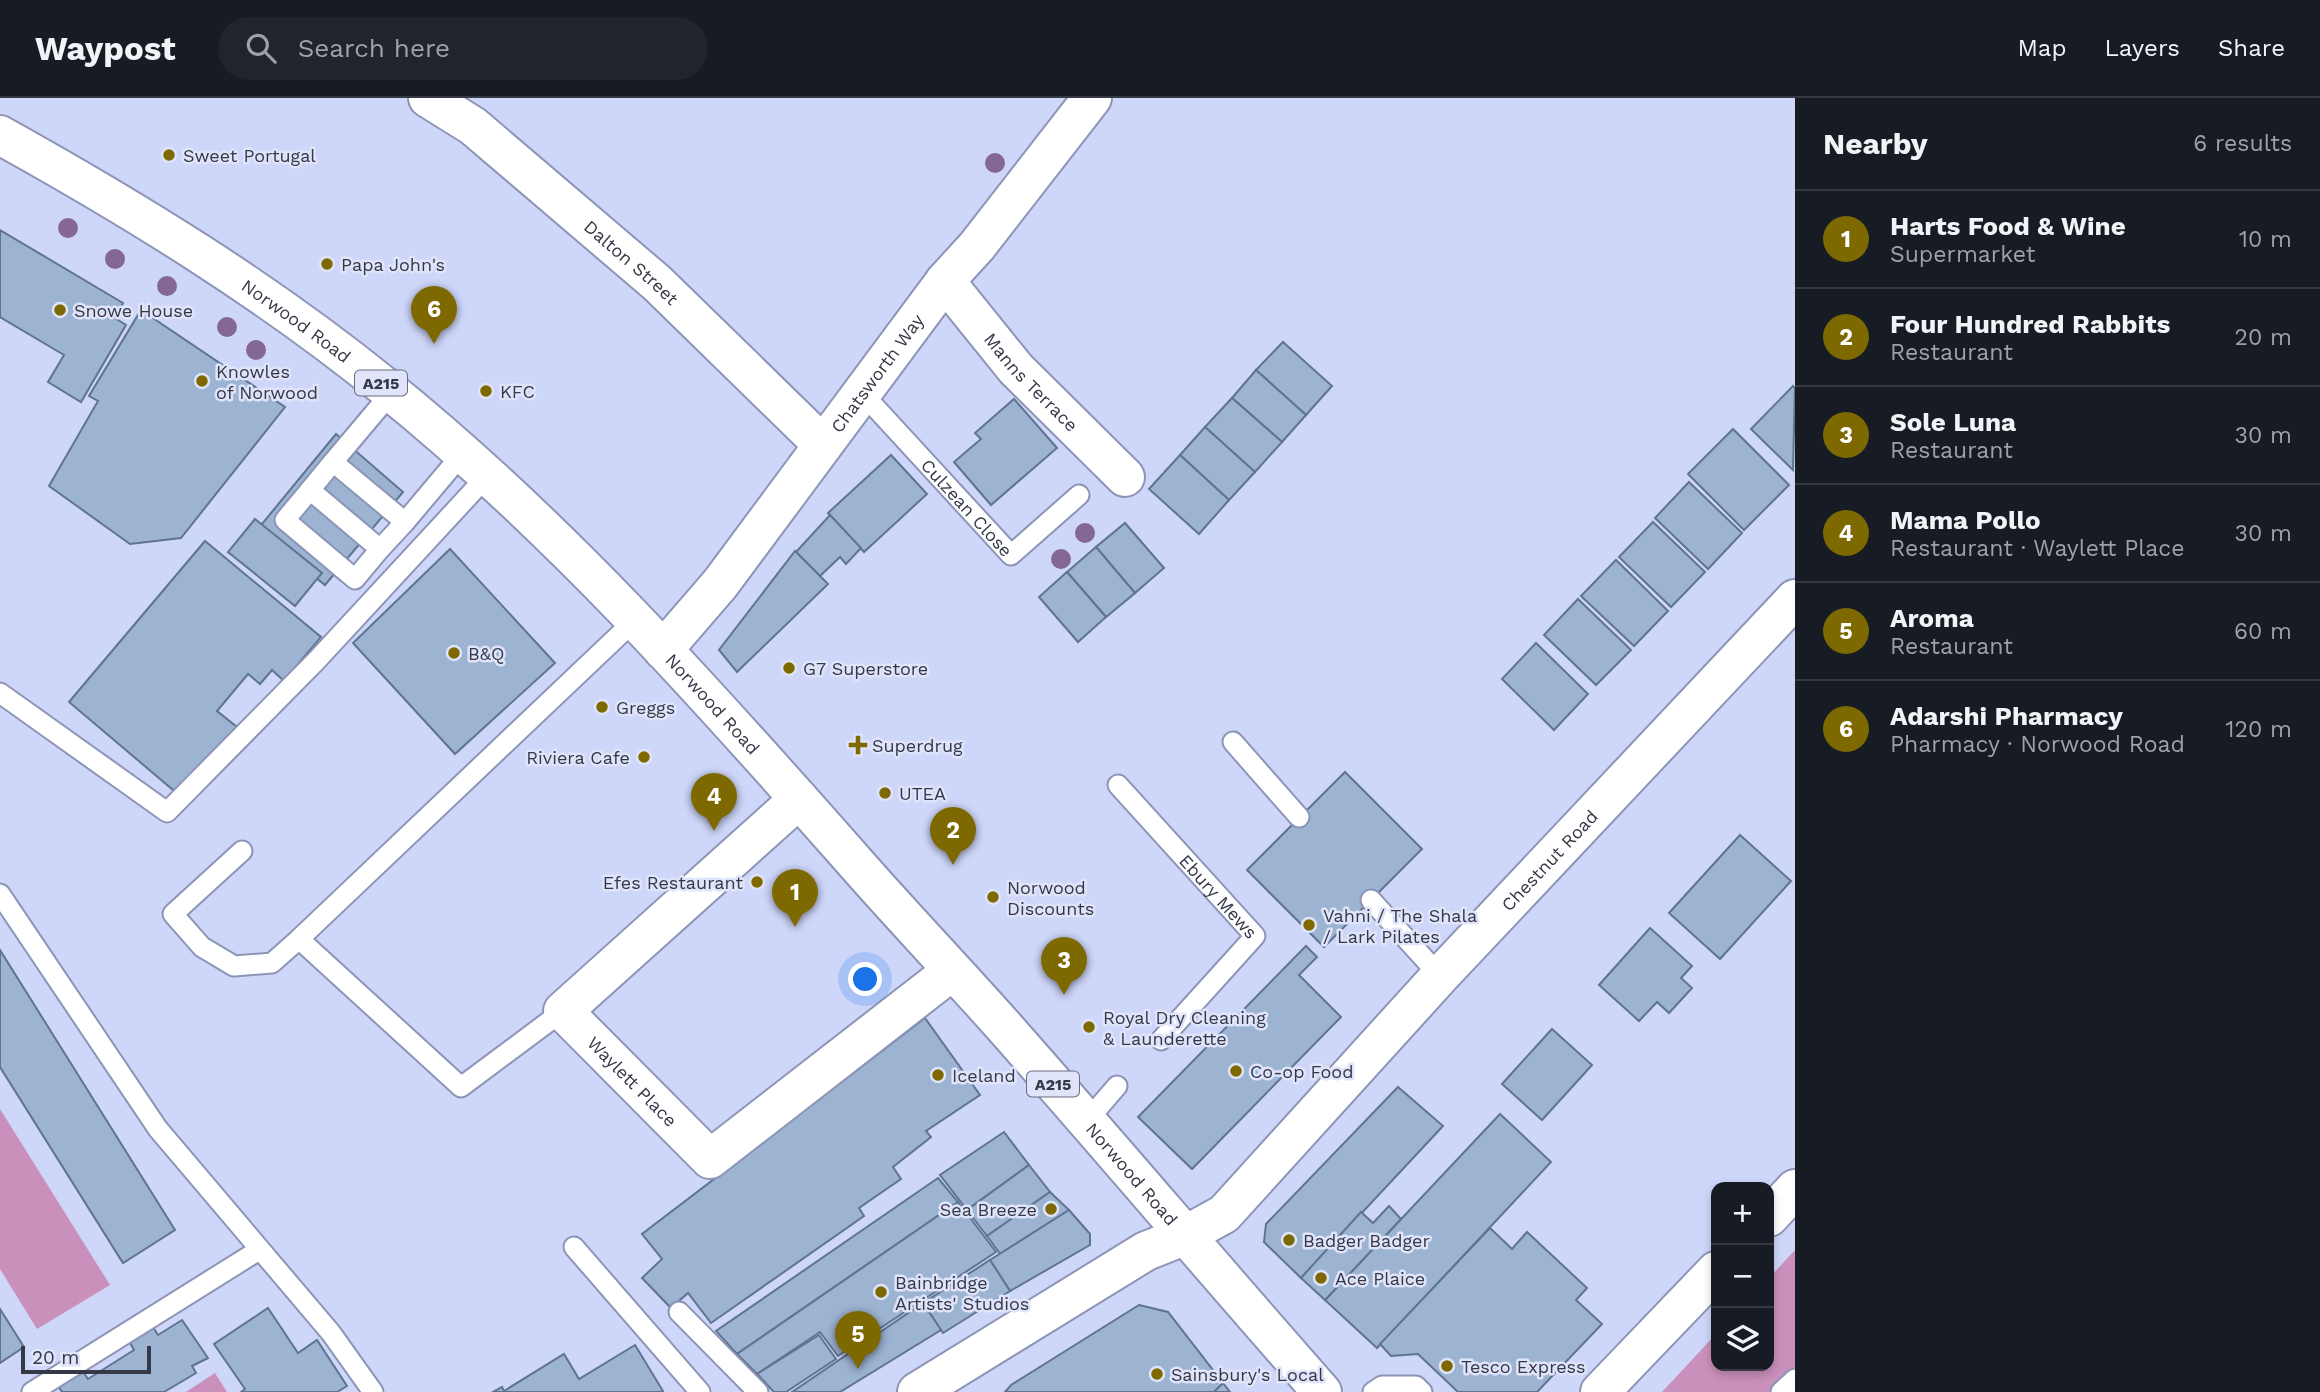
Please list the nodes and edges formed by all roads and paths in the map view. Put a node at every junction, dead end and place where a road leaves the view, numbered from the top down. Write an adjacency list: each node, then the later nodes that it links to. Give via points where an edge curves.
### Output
1 (428, 98): 7 (street, Dalton Street, via 473,127 657,282)
2 (1092, 98): 4 (street, Chatsworth Way, via 978,246)
3 (0, 135): 5 (street, Norwood Road / A215, via 151,220 276,303)
4 (944, 281): 6 (street, Chatsworth Way); 10 (street, Manns Terrace, via 1016,369)
5 (392, 392): 8 (lane); 9 (street, Norwood Road / A215)
6 (863, 394): 7 (street, Chatsworth Way); 12 (lane, Culzean Close, via 1011,555)
7 (822, 444): 17 (street, Chatsworth Way, via 720,584)
8 (333, 462): 11 (lane); 13 (lane)
9 (476, 464): 13 (lane); 16 (street, Norwood Road / A215); 18 (lane, via 316,661 167,812)
10 (1125, 477)
11 (310, 490): 14 (lane); 14 (lane, via 285,520 355,579)
12 (1079, 495)
13 (405, 522): 14 (lane)
14 (380, 549)
15 (1795, 599): 28 (street, Chestnut Road)
16 (635, 621): 17 (street, Norwood Road / A215); 26 (lane)
17 (663, 650): 21 (street, Norwood Road / A215)
18 (0, 693)
19 (1233, 742): 22 (lane)
20 (1118, 785): 30 (lane, Ebury Mews, via 1255,936)
21 (799, 799): 27 (street, Norwood Road / A215); 29 (street)
22 (1299, 817)
23 (242, 851): 26 (lane, via 173,914 202,947 234,966 272,963)
24 (0, 894): 37 (lane, via 158,1129)
25 (1371, 900): 28 (lane)
26 (299, 939): 29 (lane, via 461,1087)
27 (952, 971): 29 (street, Waylett Place, via 710,1159); 32 (street, Norwood Road / A215)
28 (1440, 976): 35 (street, Chestnut Road, via 1231,1208)
29 (563, 1011)
30 (1161, 1040)
31 (1117, 1086): 32 (lane)
32 (1086, 1122): 35 (street, Norwood Road / A215)
33 (1795, 1189): 34 (street)
34 (1774, 1212)
35 (1184, 1236): 45 (street, Chestnut Road, via 1146,1251); 46 (street, Norwood Road / A215)
36 (574, 1247): 43 (lane)
37 (258, 1250): 41 (lane); 42 (lane, via 331,1333)
38 (1711, 1276): 49 (street)
39 (679, 1311): 44 (lane)
40 (1795, 1379): 50 (lane)
41 (32, 1392)
42 (373, 1392)
43 (700, 1392)
44 (758, 1392)
45 (917, 1392)
46 (1322, 1392)
47 (1373, 1392): 48 (lane, via 1382,1386 1416,1386)
48 (1422, 1392)
49 (1600, 1392)
50 (1781, 1392)

